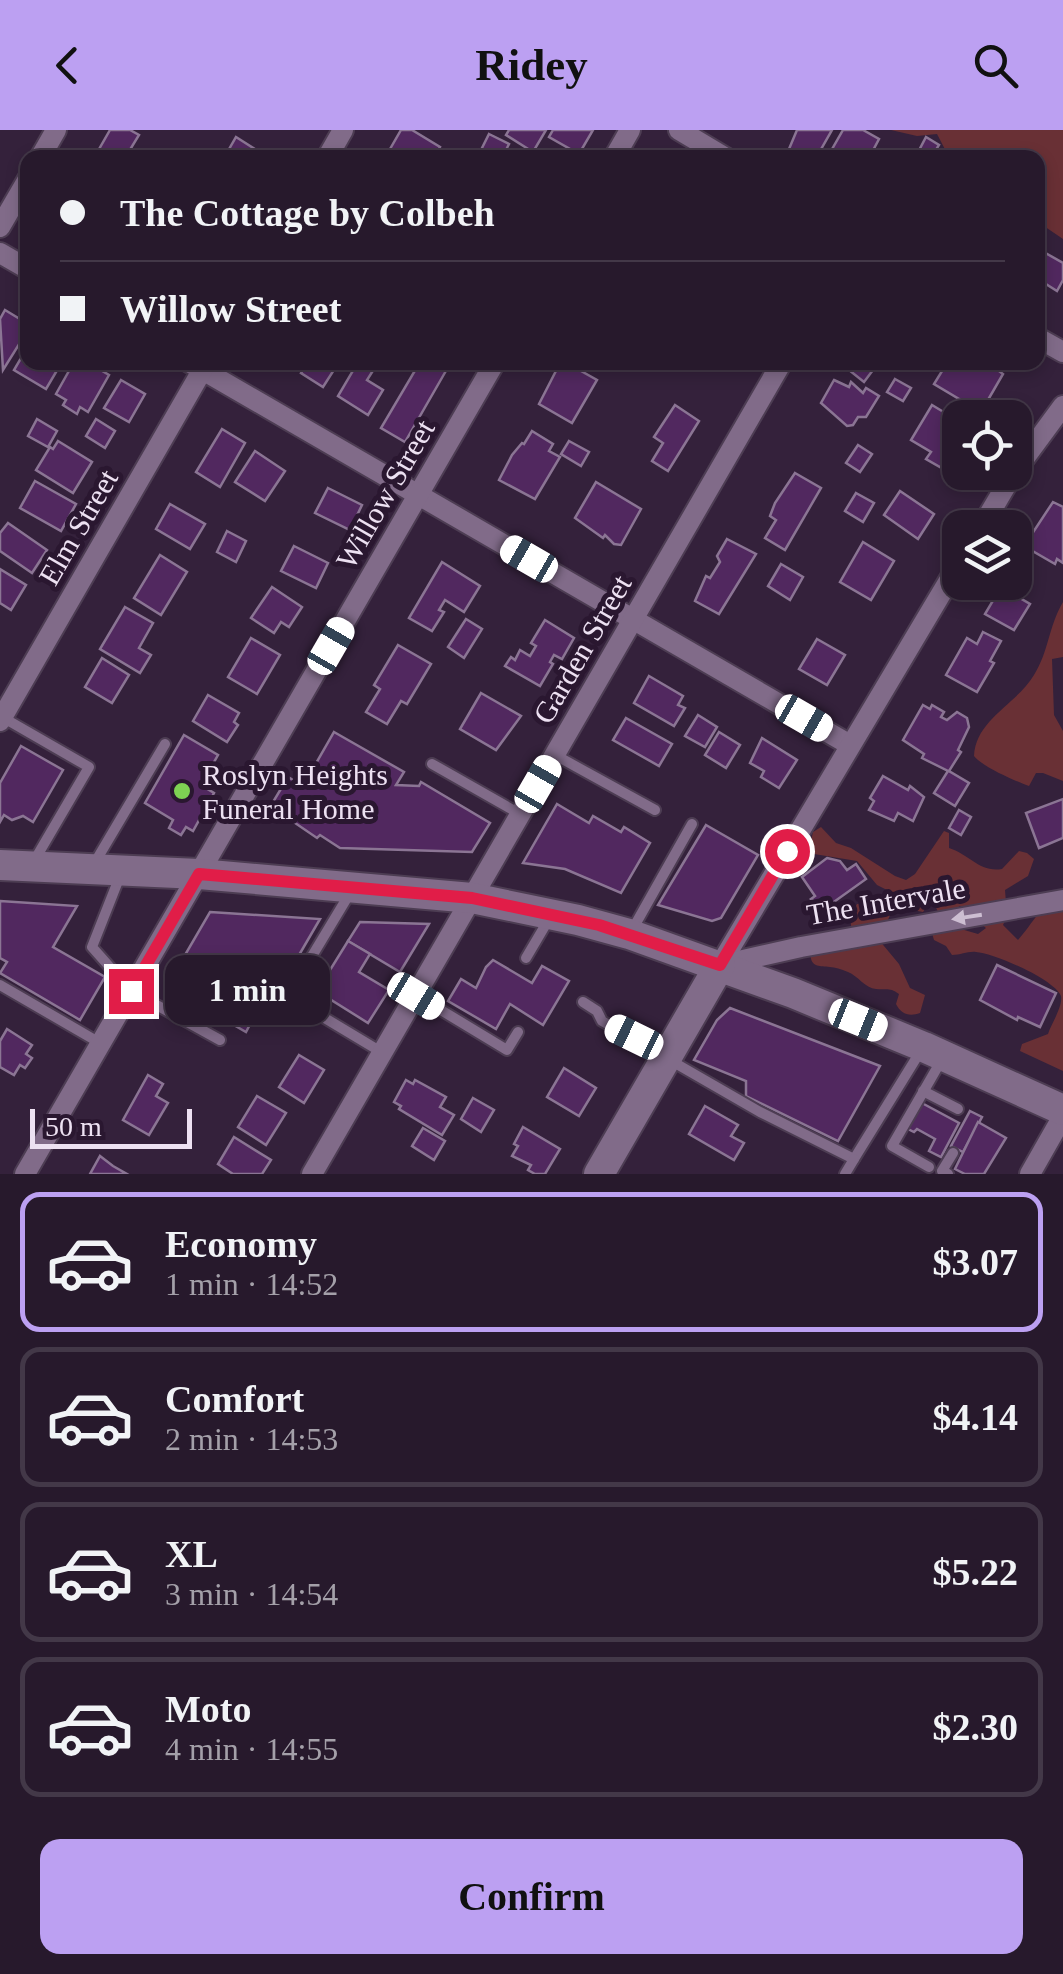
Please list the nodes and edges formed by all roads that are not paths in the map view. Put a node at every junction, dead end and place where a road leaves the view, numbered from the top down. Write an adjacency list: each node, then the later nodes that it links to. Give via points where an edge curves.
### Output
1 (678, 130): 2 (street)
2 (712, 150)
3 (20, 192): 4 (street)
4 (0, 226)
5 (197, 370): 14 (street, Elm Street)
6 (208, 370): 11 (street)
7 (490, 370): 11 (street, Willow Street)
8 (777, 370): 13 (street, Garden Street)
9 (1063, 406): 10 (street)
10 (1032, 449)
11 (418, 495): 13 (street); 26 (street, Willow Street)
12 (942, 592): 16 (street)
13 (634, 620): 16 (street); 17 (street, Garden Street)
14 (1, 719): 23 (lane, via 89,767)
15 (164, 744): 24 (lane)
16 (850, 744): 33 (street)
17 (555, 755): 19 (lane); 20 (street, Garden Street)
18 (432, 764): 20 (lane)
19 (655, 810)
20 (520, 814): 28 (street, Garden Street)
21 (692, 824): 31 (lane)
22 (0, 865): 23 (main road)
23 (31, 866): 24 (main road)
24 (90, 869): 25 (main road)
25 (122, 871): 26 (main road); 35 (lane, via 92,947)
26 (199, 874): 27 (main road); 35 (street, Willow Street)
27 (353, 888): 28 (main road); 42 (lane, via 288,996)
28 (472, 898): 30 (main road); 36 (street, Garden Street)
29 (1063, 900): 33 (street, The Intervale, one-way to 33)
30 (552, 914): 31 (main road); 32 (lane)
31 (629, 934): 33 (main road)
32 (526, 958)
33 (720, 965): 41 (main road); 43 (main road)
34 (0, 985): 40 (lane)
35 (131, 991): 39 (lane); 40 (street, Willow Street)
36 (416, 996): 38 (lane, via 507,1050); 42 (street, Garden Street)
37 (584, 1002): 43 (lane, via 602,1022)
38 (518, 1032)
39 (220, 1040)
40 (101, 1043): 50 (street, Willow Street)
41 (934, 1051): 44 (lane); 46 (main road); 48 (lane)
42 (383, 1053): 51 (street, Garden Street)
43 (666, 1059): 48 (lane); 52 (main road)
44 (923, 1091): 45 (lane); 49 (lane, via 892,1146)
45 (958, 1109)
46 (1063, 1113): 55 (street)
47 (953, 1153): 54 (lane, via 942,1171)
48 (854, 1159): 53 (lane)
49 (929, 1167)
50 (25, 1174)
51 (312, 1174)
52 (598, 1174)
53 (845, 1174)
54 (948, 1174)
55 (1030, 1174)

